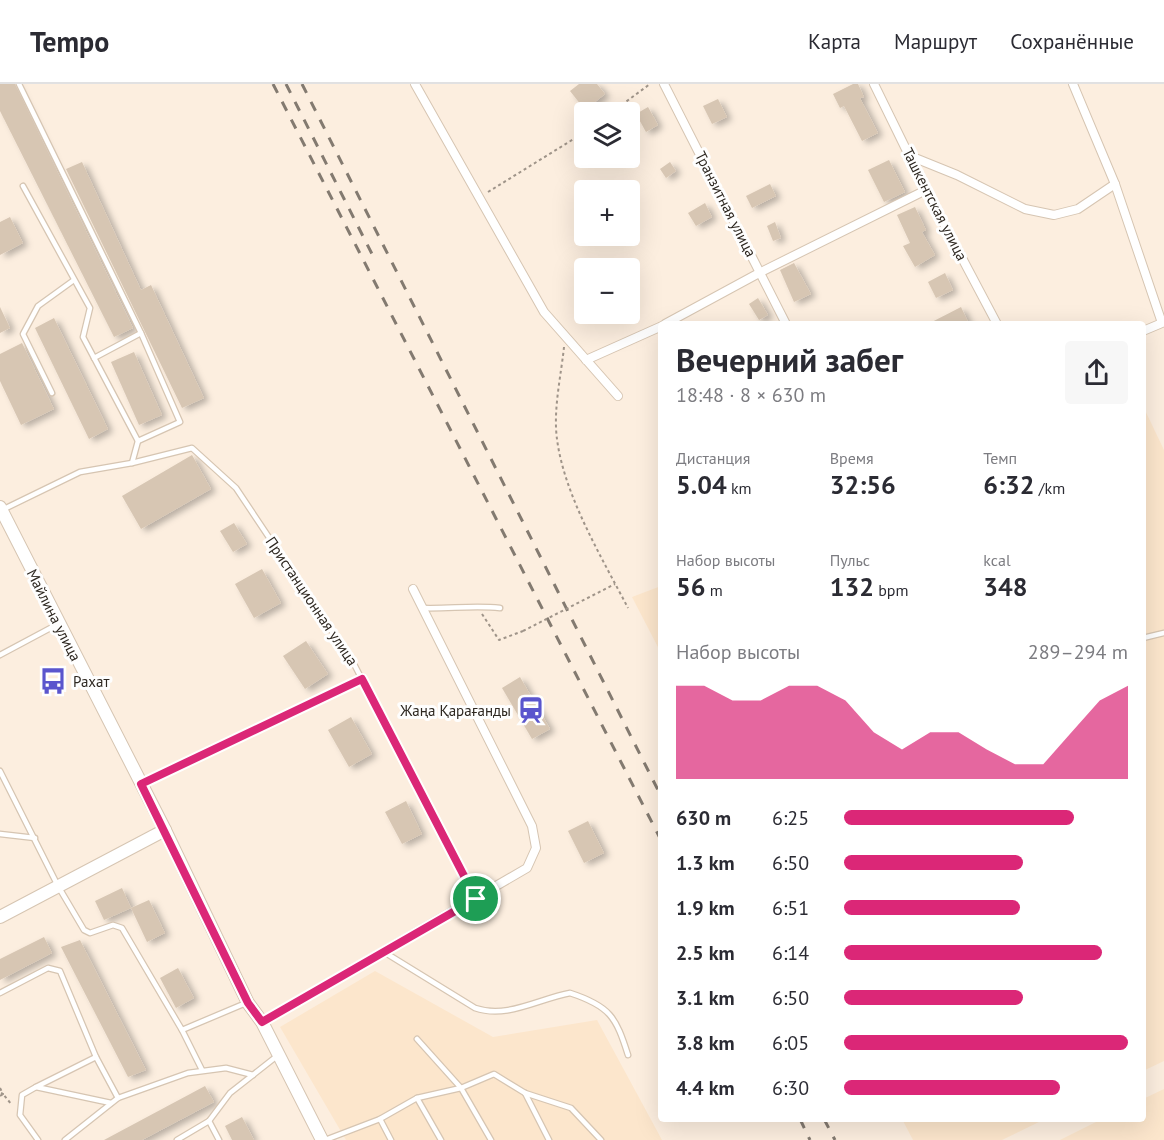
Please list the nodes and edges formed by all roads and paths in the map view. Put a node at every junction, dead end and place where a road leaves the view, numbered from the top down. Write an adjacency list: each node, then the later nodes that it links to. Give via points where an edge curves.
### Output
1 (19, 84): 22 (lane)
2 (415, 84): 13 (street)
3 (650, 84): 7 (path)
4 (664, 84): 14 (street, Транзитная улица)
5 (873, 84): 9 (street, Ташкентская улица)
6 (1073, 84): 10 (street)
7 (626, 102)
8 (574, 139): 13 (path)
9 (910, 156): 10 (street, via 1025,209 1053,215 1078,209); 12 (street, Ташкентская улица)
10 (1115, 184): 19 (street)
11 (23, 186): 15 (lane)
12 (926, 190): 14 (street); 18 (street, Ташкентская улица)
13 (478, 198): 23 (street, via 544,312)
14 (761, 272): 16 (street); 17 (street, Транзитная улица)
15 (75, 280): 24 (lane, via 90,308 82,337); 26 (lane, via 38,306 23,334)
16 (670, 321)
17 (785, 321)
18 (995, 321)
19 (1163, 326): 21 (street)
20 (658, 327): 25 (street)
21 (1146, 330)
22 (141, 333): 24 (lane); 28 (lane, via 180,422)
23 (565, 336): 25 (street); 31 (path, via 556,437 563,470)
24 (94, 358): 28 (lane)
25 (586, 360): 27 (street)
26 (52, 393)
27 (618, 396)
28 (138, 441): 29 (lane)
29 (132, 463): 30 (lane, via 80,472); 41 (lane, Пристанционная улица, via 192,448 236,488)
30 (1, 508): 37 (main road, Майлина улица)
31 (615, 584): 33 (path, bridge, via 499,640); 36 (path)
32 (413, 590): 34 (street)
33 (475, 605): 34 (lane); 35 (lane)
34 (423, 608): 48 (street, via 532,826 536,849 526,868)
35 (500, 608)
36 (628, 608)
37 (58, 624): 40 (lane); 43 (main road, Майлина улица)
38 (1164, 633): 39 (lane)
39 (1146, 637)
40 (0, 655)
41 (362, 679): 43 (lane); 48 (lane, Пристанционная улица)
42 (0, 771): 46 (lane)
43 (141, 784): 44 (main road, Майлина улица)
44 (165, 830): 47 (main road); 52 (main road, Майлина улица)
45 (0, 834): 46 (lane)
46 (35, 838): 47 (lane)
47 (58, 886): 49 (main road); 54 (lane, via 84,930 90,933 113,925 122,928)
48 (476, 899): 50 (street)
49 (0, 917)
50 (384, 952): 53 (street); 57 (lane, via 475,1008 488,1012 509,1011 570,993 579,996 610,1012)
51 (0, 993): 58 (lane, via 48,968 60,971)
52 (248, 1003): 53 (main road, Майлина улица); 54 (lane)
53 (262, 1022): 56 (main road, Майлина улица)
54 (182, 1030): 59 (lane)
55 (417, 1039): 62 (lane)
56 (278, 1055): 60 (lane); 75 (main road, Майлина улица)
57 (628, 1055)
58 (96, 1057): 61 (lane); 65 (lane)
59 (202, 1070): 60 (lane, via 226,1068); 65 (lane)
60 (253, 1075): 70 (lane, via 230,1093)
61 (36, 1087): 67 (lane); 68 (lane, via 21,1095)
62 (461, 1088): 64 (lane, via 494,1074); 66 (lane); 78 (lane)
63 (1, 1093): 68 (path)
64 (525, 1093): 79 (lane); 80 (lane, via 571,1108)
65 (118, 1098): 67 (lane)
66 (417, 1098): 69 (lane); 77 (lane)
67 (111, 1103): 72 (lane)
68 (20, 1115): 71 (lane)
69 (380, 1119): 75 (lane); 76 (lane)
70 (209, 1121): 73 (lane); 74 (lane)
71 (39, 1140)
72 (65, 1140)
73 (177, 1140)
74 (219, 1140)
75 (323, 1140)
76 (392, 1140)
77 (441, 1140)
78 (491, 1140)
79 (549, 1140)
80 (601, 1140)

